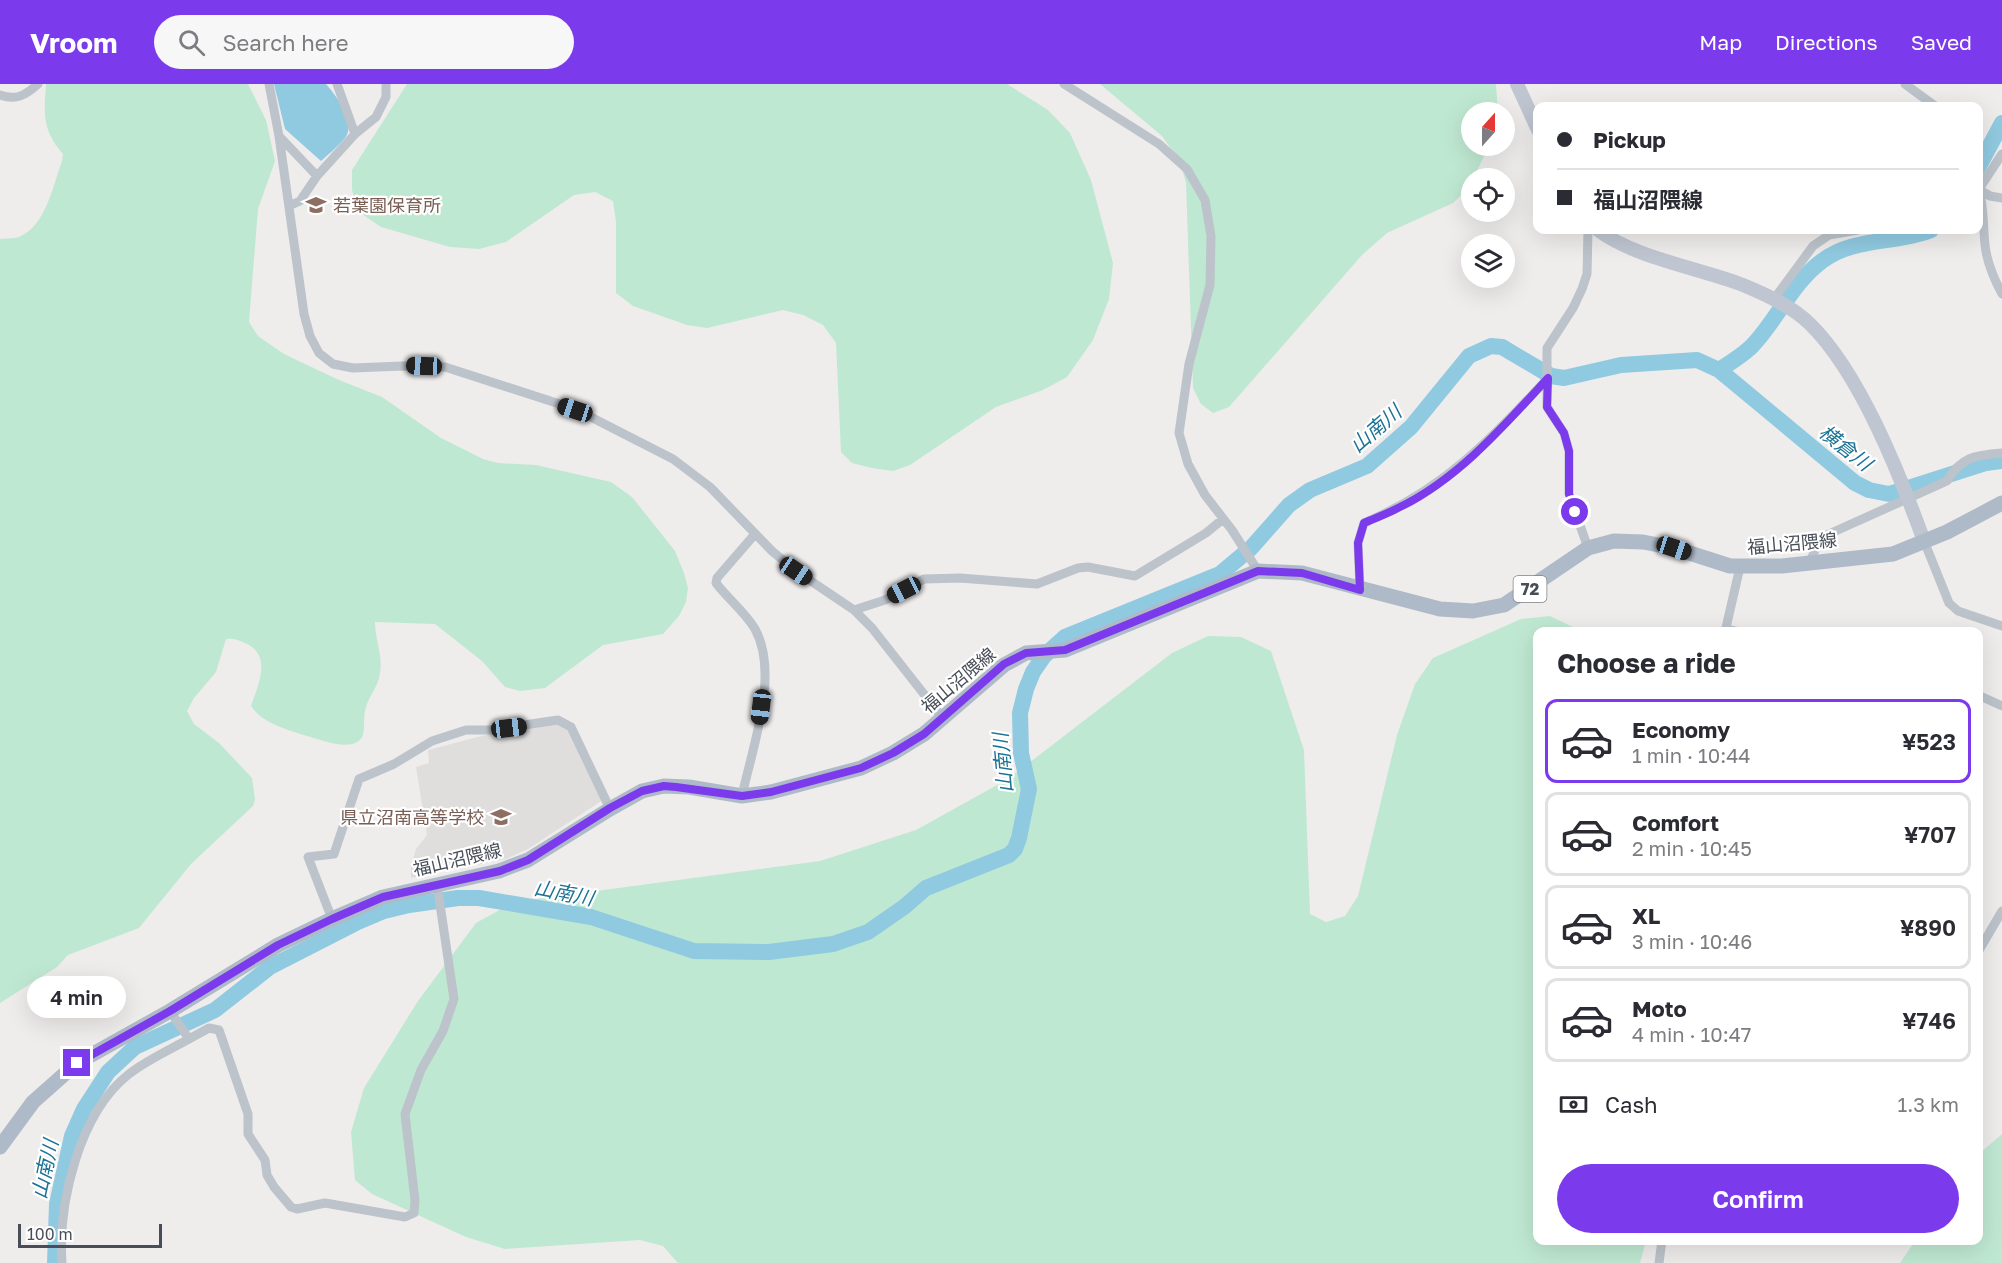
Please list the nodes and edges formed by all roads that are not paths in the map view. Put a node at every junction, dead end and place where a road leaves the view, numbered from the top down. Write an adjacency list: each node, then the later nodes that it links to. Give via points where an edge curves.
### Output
1 (38, 84): 8 (street, via 20,97)
2 (269, 84): 12 (street)
3 (337, 84): 11 (street)
4 (386, 84): 11 (street, via 386,97 376,117)
5 (1064, 84): 29 (street, via 1159,144 1187,169 1205,200 1211,236 1210,285 1189,364 1179,432 1188,464)
6 (1517, 84): 10 (street)
7 (1905, 84): 9 (street)
8 (0, 95)
9 (1930, 102)
10 (1533, 119)
11 (355, 134): 14 (street)
12 (279, 136): 14 (street); 19 (street)
13 (2002, 154): 15 (street)
14 (317, 176): 19 (street, via 300,201)
15 (1983, 183)
16 (1983, 192): 17 (street)
17 (2002, 198)
18 (1983, 203): 23 (street, via 1985,248)
19 (289, 206): 30 (street, via 310,336 319,353 333,364 353,368 445,367 575,410 673,459 710,488)
20 (1588, 234): 25 (street, via 1587,274 1573,308 1547,348)
21 (1605, 234): 24 (street, via 1624,245)
22 (1835, 234): 24 (street, via 1813,246)
23 (2002, 294)
24 (1774, 299): 27 (street, via 1809,323 1833,350 1863,399)
25 (1548, 378): 32 (street, via 1547,407 1564,433 1569,451 1569,494); 36 (street, via 1459,466 1399,508 1364,523 1358,543)
26 (2002, 453): 27 (street, via 1974,457 1956,466 1947,481)
27 (1908, 498): 31 (street); 33 (street, via 1820,538)
28 (2002, 503): 31 (main road, 福山沼隈線 / 72)
29 (1223, 519): 35 (street); 37 (street, via 1206,534 1135,576 1088,567 1037,584 924,579 885,600)
30 (755, 534): 37 (street, via 796,571); 43 (street, via 716,583 754,626 766,670 759,725)
31 (1924, 541): 33 (main road, 福山沼隈線 / 72, via 1893,554); 38 (street, via 1949,603 1958,611)
32 (1588, 548): 34 (main road, 福山沼隈線 / 72, via 1614,541 1643,542); 36 (main road, 福山沼隈線 / 72, via 1504,605 1473,611 1440,609)
33 (1810, 562): 34 (main road, 福山沼隈線 / 72)
34 (1740, 567): 39 (street)
35 (1258, 571): 36 (main road, 福山沼隈線 / 72, via 1302,573); 42 (main road, 福山沼隈線 / 72, via 1074,646 1026,653 1004,664)
36 (1360, 590)
37 (854, 610): 42 (street)
38 (2002, 626)
39 (1727, 627)
40 (1983, 697): 41 (street)
41 (2002, 706)
42 (942, 717): 43 (main road, 福山沼隈線 / 72, via 901,749 861,768)
43 (742, 796): 44 (main road, 福山沼隈線 / 72, via 664,786 642,791)
44 (610, 808): 45 (main road, 福山沼隈線 / 72, via 528,860); 47 (street, via 571,727 558,720 466,730 432,741 359,779 334,854 308,857)
45 (438, 887): 47 (main road, 福山沼隈線 / 72, via 383,897); 50 (street, via 454,999 405,1114 414,1213 405,1217 325,1203 291,1207 274,1187 265,1160 248,1134 248,1114 219,1030 209,1028)
46 (2002, 911): 48 (street)
47 (332, 919): 49 (main road, 福山沼隈線 / 72, via 278,945)
48 (1983, 943)
49 (174, 1016): 50 (street); 51 (main road, 福山沼隈線 / 72, via 77,1063 33,1102)
50 (188, 1038): 53 (street, via 127,1075 89,1126 77,1149 66,1203)
51 (0, 1147)
52 (1661, 1245): 54 (street)
53 (62, 1263)
54 (1659, 1263)

